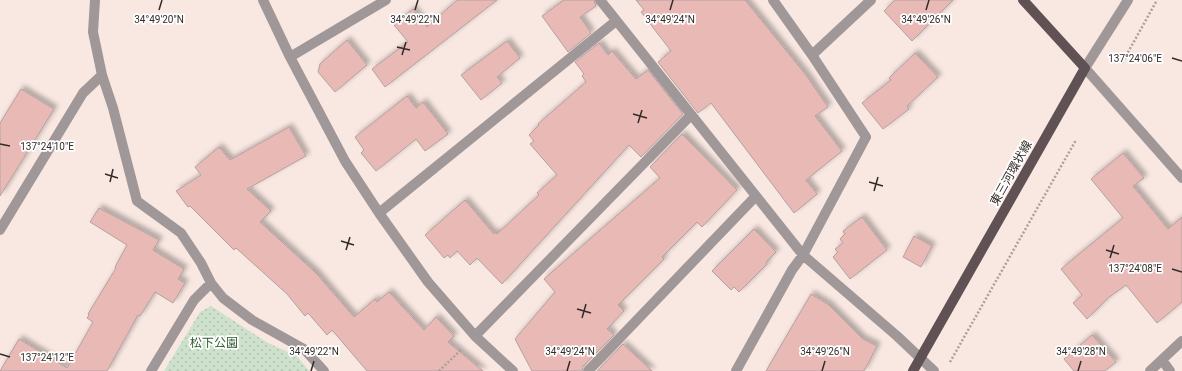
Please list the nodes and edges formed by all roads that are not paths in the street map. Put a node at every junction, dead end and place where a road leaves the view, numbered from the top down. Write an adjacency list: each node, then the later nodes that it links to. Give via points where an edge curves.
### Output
1 (96, 0): 13 (street, via 93,32)
2 (263, 0): 11 (street)
3 (386, 0): 11 (street)
4 (600, 0): 9 (street)
5 (773, 0): 10 (street)
6 (871, 0): 10 (street)
7 (1023, 0): 12 (main road)
8 (1128, 0): 12 (street)
9 (616, 21): 14 (street); 18 (street)
10 (812, 55): 20 (street, via 866,137)
11 (290, 57): 18 (street, via 345,162)
12 (1085, 68): 15 (street); 24 (main road, 東三河環状線)
13 (102, 75): 19 (street, via 83,93); 21 (street, via 137,201 181,233 201,263)
14 (691, 115): 17 (street); 22 (street)
15 (1178, 166): 16 (street)
16 (1182, 178)
17 (756, 196): 20 (street); 29 (street)
18 (379, 213): 22 (street, via 428,282)
19 (0, 230)
20 (802, 255): 24 (street); 30 (street)
21 (211, 284): 26 (street, via 194,300); 27 (street, via 223,298 252,320 304,349)
22 (475, 336): 28 (street)
23 (1182, 341): 25 (street)
24 (921, 358): 31 (main road, 東三河環状線); 32 (street)
25 (1162, 360): 33 (street); 34 (street)
26 (151, 371)
27 (324, 371)
28 (513, 371)
29 (588, 371)
30 (736, 371)
31 (913, 371)
32 (934, 371)
33 (1150, 371)
34 (1170, 371)

